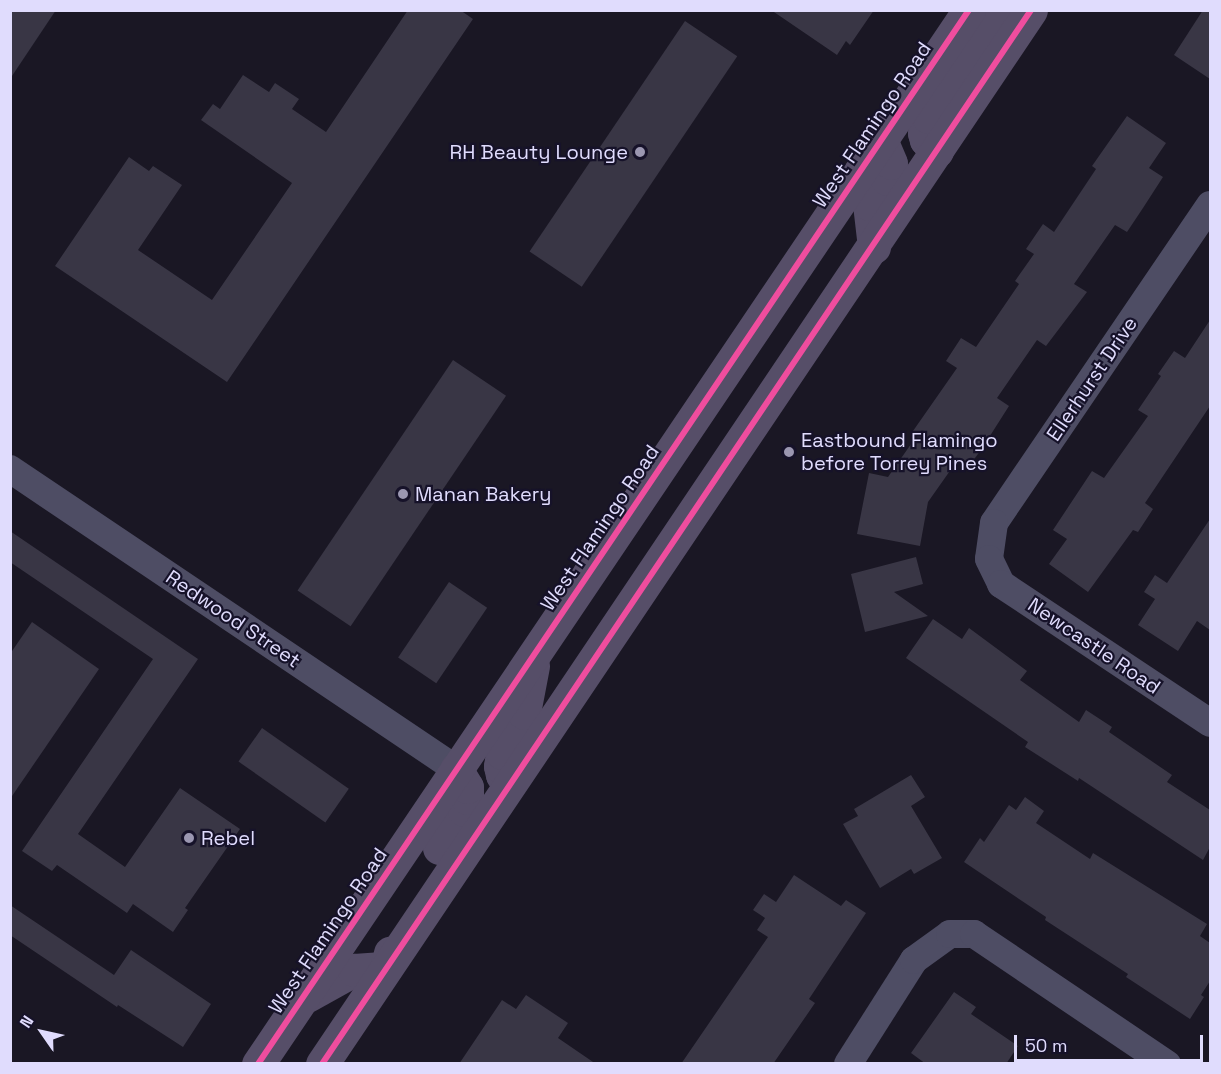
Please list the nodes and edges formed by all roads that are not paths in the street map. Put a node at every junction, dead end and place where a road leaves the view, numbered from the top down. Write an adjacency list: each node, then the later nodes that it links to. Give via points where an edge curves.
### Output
1 (969, 10): 4 (main road, West Flamingo Road)
2 (998, 10): 5 (main road, via 928,117 924,133)
3 (1031, 10): 5 (main road)
4 (881, 140): 7 (main road, via 891,163 887,179 870,204); 10 (main road, West Flamingo Road)
5 (937, 151): 7 (main road)
6 (1210, 205): 9 (street, Ellerhurst Drive, via 994,524)
7 (874, 247): 11 (main road)
8 (10, 469): 14 (street, Redwood Street)
9 (989, 559): 13 (street, Newcastle Road, via 1001,584)
10 (572, 599): 11 (main road); 12 (main road, West Flamingo Road)
11 (634, 600): 15 (main road)
12 (536, 653): 14 (main road, West Flamingo Road); 15 (main road, via 524,713 502,753 502,775)
13 (1210, 723)
14 (456, 770): 16 (main road, via 467,787 464,810 400,906); 17 (main road, West Flamingo Road)
15 (510, 783): 16 (main road)
16 (386, 968): 17 (main road, via 354,970); 19 (main road)
17 (300, 1000): 18 (main road, West Flamingo Road)
18 (258, 1064)
19 (322, 1064)
20 (848, 1064): 21 (street, via 914,960 950,934 974,934)
21 (1167, 1064)

